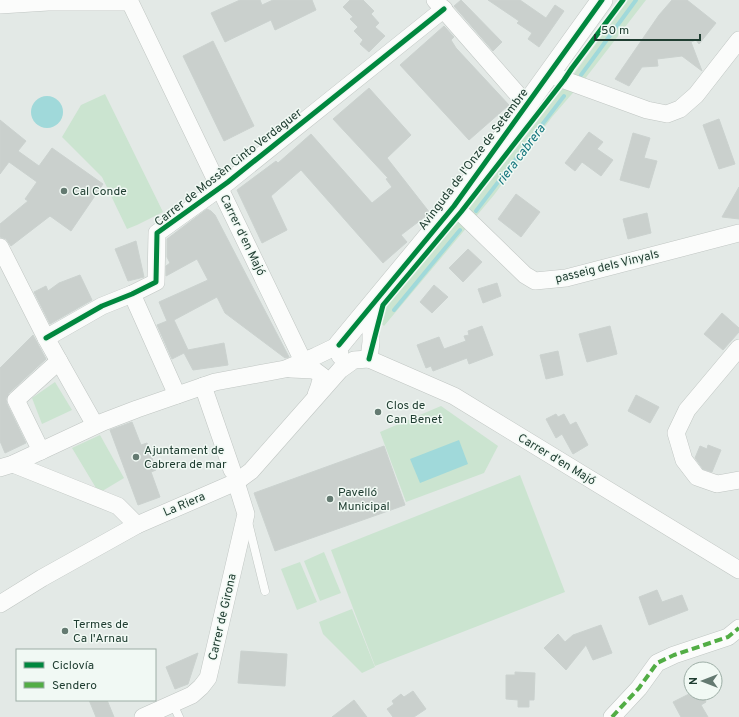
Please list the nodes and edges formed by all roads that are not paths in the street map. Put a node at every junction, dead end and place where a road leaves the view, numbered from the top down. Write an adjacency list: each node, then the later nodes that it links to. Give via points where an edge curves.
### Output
1 (602, 0): 5 (street, Avinguda de l'Onze de Setembre)
2 (0, 5): 7 (street, Carrer d'en Majó, via 130,2)
3 (439, 5): 6 (street); 7 (street, Carrer de Mossèn Cinto Verdaguer)
4 (739, 40): 5 (street, via 696,94 680,109 667,114 647,110)
5 (548, 74): 6 (street, Avinguda de l'Onze de Setembre)
6 (527, 105): 8 (street, Avinguda de l'Onze de Setembre)
7 (220, 188): 11 (street, Carrer de Mossèn Cinto Verdaguer, via 157,233 156,282); 20 (street, Carrer d'en Majó)
8 (458, 209): 9 (street, passeig dels Vinyals, via 525,275 535,281 566,278); 12 (street, Avinguda de l'Onze de Setembre)
9 (739, 233)
10 (0, 247): 14 (street)
11 (132, 294): 14 (street, Carrer de Mossèn Cinto Verdaguer, via 102,306); 24 (street)
12 (371, 306): 13 (street, Avinguda de l'Onze de Setembre); 15 (street)
13 (354, 328): 15 (street); 16 (street, Avinguda de l'Onze de Setembre)
14 (46, 338): 19 (street)
15 (371, 342): 18 (street)
16 (339, 344): 20 (street); 22 (street)
17 (739, 348): 30 (street, via 687,410 676,433 684,460 697,477 717,484)
18 (369, 359): 22 (street, La Riera, via 354,360); 33 (street, Carrer d'en Majó, via 454,396)
19 (59, 361): 26 (street); 27 (street, via 16,400)
20 (303, 361): 21 (street)
21 (285, 369): 23 (street); 25 (street, via 314,370 322,376)
22 (340, 370): 25 (street, La Riera)
23 (203, 386): 24 (street); 29 (street)
24 (177, 395): 26 (street)
25 (309, 407): 29 (street, La Riera, via 251,471)
26 (95, 425): 27 (street)
27 (41, 451): 28 (street)
28 (7, 466): 32 (street, via 118,506)
29 (234, 476): 31 (street); 32 (street, La Riera)
30 (739, 480)
31 (246, 514): 34 (lane); 37 (street, Carrer de Girona, via 208,678 201,688)
32 (137, 525): 35 (street, La Riera)
33 (739, 570)
34 (265, 591)
35 (0, 604)
36 (739, 628): 39 (street, via 728,637 657,663 639,688)
37 (176, 710): 38 (street, Carrer de Girona)
38 (143, 717)
39 (612, 717)

